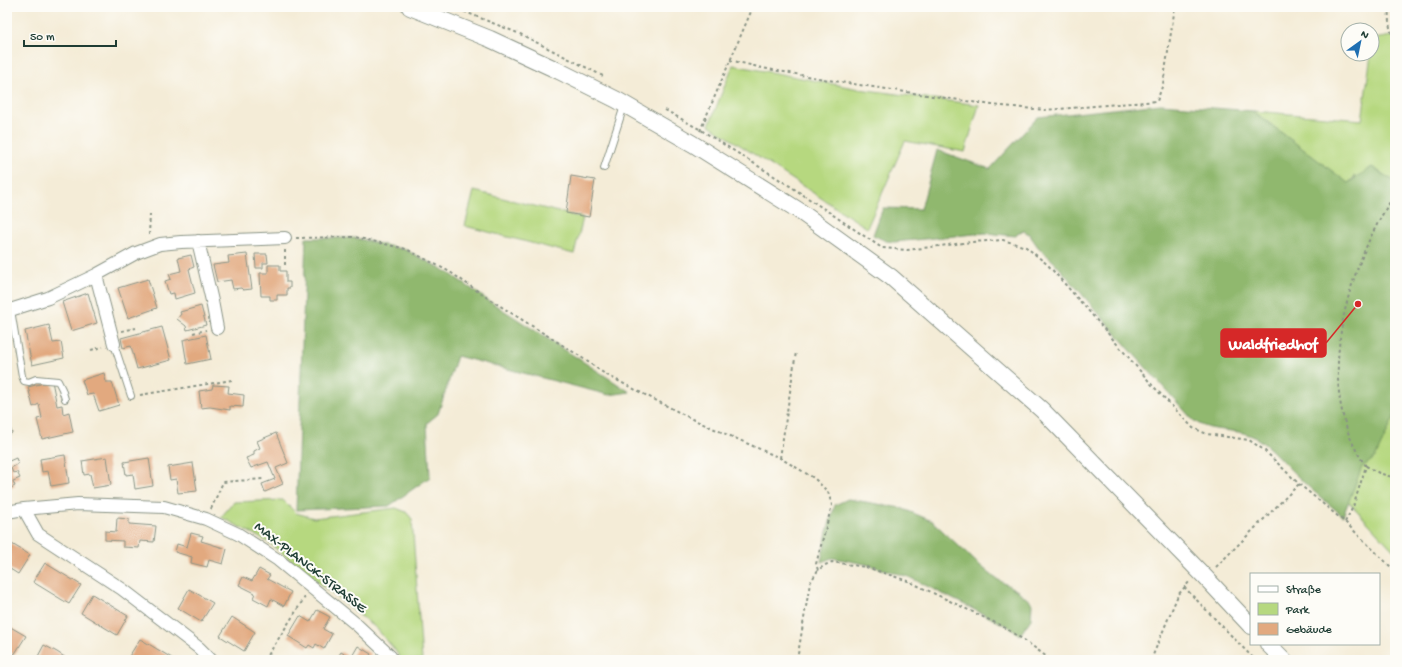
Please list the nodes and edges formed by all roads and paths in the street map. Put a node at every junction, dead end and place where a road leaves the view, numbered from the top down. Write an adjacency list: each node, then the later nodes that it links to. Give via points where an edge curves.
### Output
1 (410, 7): 9 (street, via 490,39)
2 (454, 7): 8 (path, via 520,34)
3 (753, 7): 7 (path)
4 (1175, 7): 7 (path, via 1163,84 1157,101 1045,110 956,100 847,83)
5 (1389, 7): 6 (path, via 1388,15 1392,36)
6 (1395, 39)
7 (730, 60): 11 (path)
8 (605, 77)
9 (624, 104): 12 (street); 13 (lane)
10 (660, 107): 11 (path)
11 (701, 130): 12 (path); 32 (path, via 882,248 907,250 1003,240 1026,247 1048,266 1193,428 1207,434 1249,440 1264,450)
12 (692, 144): 39 (street, via 798,210 891,278 1042,410)
13 (604, 168)
14 (1395, 194): 29 (path, via 1372,232 1358,267 1340,331 1338,365 1344,419 1349,436)
15 (150, 214): 18 (path)
16 (285, 238): 17 (street); 19 (path); 28 (path, via 355,237 406,250 450,272 606,374 692,418)
17 (198, 241): 18 (street, via 160,244); 22 (street)
18 (149, 249): 20 (street, via 136,253)
19 (285, 265)
20 (96, 276): 21 (street, via 48,298); 23 (street)
21 (9, 310): 27 (lane, via 24,381 58,381)
22 (216, 328)
23 (114, 344): 26 (lane)
24 (796, 352): 28 (path)
25 (232, 380): 26 (path)
26 (131, 396)
27 (64, 399)
28 (780, 458): 37 (path, via 814,478 828,492 832,505 816,564)
29 (1366, 466): 30 (path); 36 (path, via 1353,507)
30 (1395, 478)
31 (263, 479): 35 (path, via 223,482)
32 (1300, 484): 36 (path); 39 (path)
33 (24, 509): 34 (street, MAX-PLANCK-STRASSE); 35 (street, MAX-PLANCK-STRASSE, via 78,504 164,507); 44 (street, via 38,534 122,589)
34 (7, 512)
35 (206, 519): 40 (street, MAX-PLANCK-STRASSE, via 238,534 278,560)
36 (1345, 522): 38 (path)
37 (818, 570): 47 (path, via 808,590); 48 (path, via 832,562 866,567 908,581 1002,626)
38 (1395, 571)
39 (1205, 577): 41 (path, via 1189,581); 42 (street)
40 (311, 587): 45 (path); 46 (street, MAX-PLANCK-STRASSE, via 356,624)
41 (1184, 587): 49 (path, via 1178,595); 50 (path)
42 (1250, 625)
43 (1269, 645): 51 (street)
44 (211, 660)
45 (265, 660)
46 (392, 660)
47 (797, 660)
48 (1051, 660)
49 (1151, 660)
50 (1255, 660)
51 (1284, 660)

